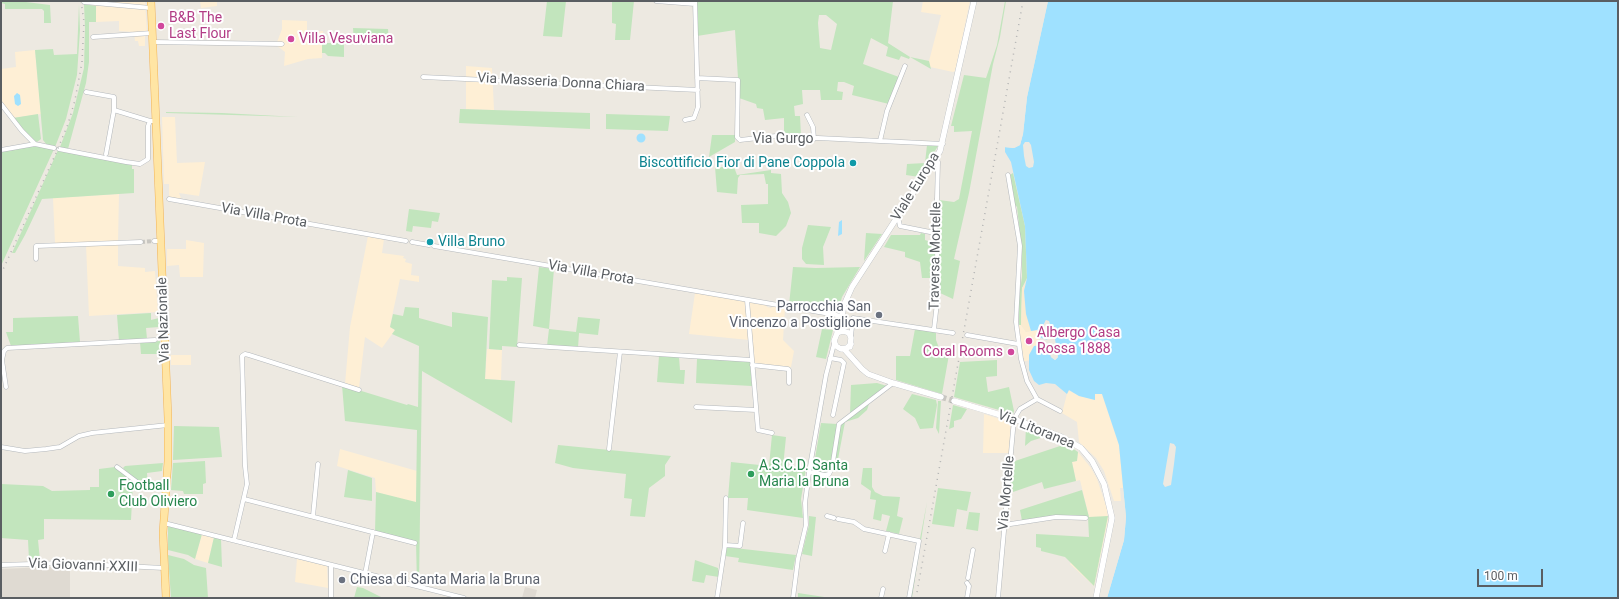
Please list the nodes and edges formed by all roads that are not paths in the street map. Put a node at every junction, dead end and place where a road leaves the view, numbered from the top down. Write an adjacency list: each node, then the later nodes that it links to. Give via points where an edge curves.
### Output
1 (656, 1): 4 (street)
2 (974, 1): 23 (street, Viale Europa)
3 (84, 2): 5 (street)
4 (695, 3): 12 (street)
5 (151, 4): 6 (main road, Via Nazionale)
6 (152, 33): 7 (street); 8 (main road, Via Nazionale)
7 (93, 37)
8 (152, 42): 9 (street); 19 (main road, Via Nazionale)
9 (282, 44)
10 (905, 66): 21 (street, via 887,111)
11 (423, 77): 13 (street, Via Masseria Donna Chiara)
12 (697, 78): 13 (street); 20 (street, Via Gurgo, via 738,80 737,137 740,140 765,137)
13 (698, 90): 18 (street, via 695,116)
14 (86, 92): 16 (street, via 114,97)
15 (1, 104): 22 (street)
16 (114, 110): 19 (street); 27 (street)
17 (808, 115): 20 (street)
18 (685, 120)
19 (153, 121): 25 (street, via 148,126 148,159 140,164); 30 (main road, Via Nazionale)
20 (814, 139): 21 (street, Via Gurgo)
21 (880, 141): 23 (street, Via Gurgo)
22 (35, 144): 24 (street); 26 (street)
23 (943, 144): 28 (street, Viale Europa)
24 (54, 148)
25 (59, 149)
26 (1, 150)
27 (106, 154)
28 (936, 158): 31 (street, Viale Europa); 32 (street, Traversa Mortelle, via 938,187)
29 (1008, 175): 49 (street, via 1020,246 1016,322)
30 (164, 199): 33 (street, Via Villa Prota); 47 (main road, Via Nazionale, via 157,241)
31 (898, 217): 32 (street, via 900,226); 40 (street, Viale Europa, via 852,288 844,304)
32 (935, 233): 42 (street, Traversa Mortelle, via 938,294)
33 (406, 240)
34 (141, 242): 38 (street, via 36,246)
35 (412, 242): 36 (street)
36 (429, 245)
37 (434, 246): 39 (street, Via Villa Prota)
38 (36, 259)
39 (747, 300): 40 (street, Via Villa Prota); 54 (street)
40 (842, 316): 43 (street, Viale Europa); 44 (street, Viale Europa)
41 (851, 328): 42 (street, via 853,318); 43 (street); 48 (street)
42 (934, 330): 45 (street)
43 (845, 332): 44 (street); 48 (street)
44 (837, 333): 51 (street, Viale Europa, via 834,338)
45 (953, 333)
46 (968, 335): 49 (street)
47 (160, 339): 59 (street, via 7,348 2,360); 69 (main road, Via Nazionale)
48 (851, 341): 51 (street); 55 (street, via 850,350)
49 (1018, 344): 62 (street, via 1027,381)
50 (519, 345): 52 (street)
51 (839, 347): 53 (street); 55 (street)
52 (620, 352): 54 (street); 72 (street)
53 (831, 356): 67 (street, via 844,363); 75 (street)
54 (752, 360): 56 (street)
55 (857, 364): 58 (street, via 868,374)
56 (752, 365): 57 (street, via 788,369); 65 (street)
57 (789, 383)
58 (893, 383): 61 (street); 75 (street, via 839,424 829,474)
59 (6, 387)
60 (359, 390): 78 (street, via 243,354 247,484)
61 (941, 397)
62 (1037, 399): 66 (street); 68 (street, via 1020,409)
63 (954, 401): 68 (street, Via Litoranea)
64 (696, 407): 65 (street)
65 (756, 410): 70 (street, via 758,430)
66 (1060, 411)
67 (833, 415)
68 (1014, 419): 84 (street, Via Mortelle); 106 (street, Via Litoranea, via 1076,445 1089,457 1101,476 1112,518)
69 (168, 425): 71 (street, via 92,433 79,436 60,447 25,451); 76 (main road, Via Nazionale)
70 (772, 433)
71 (1, 446)
72 (609, 448)
73 (318, 464): 79 (street)
74 (117, 467): 76 (street, via 141,485)
75 (809, 472): 101 (street, via 805,503 806,525)
76 (166, 488): 82 (main road, Via Nazionale)
77 (726, 498): 89 (street)
78 (244, 499): 79 (street); 87 (street)
79 (313, 516): 85 (street)
80 (827, 516): 86 (street, via 854,522 864,529)
81 (1086, 518): 84 (street, via 1056,517)
82 (164, 523): 87 (street); 94 (main road, Via Nazionale)
83 (744, 523): 89 (street, via 740,546)
84 (1004, 525): 105 (street, Via Mortelle)
85 (372, 532): 88 (street); 95 (street)
86 (889, 534): 91 (street); 103 (street, via 919,541)
87 (234, 540): 93 (street)
88 (415, 543)
89 (725, 545): 100 (street)
90 (973, 550): 104 (street)
91 (885, 551)
92 (1, 565): 94 (street, Via Giovanni XXIII, via 63,563)
93 (330, 565): 95 (street); 98 (street)
94 (164, 568): 97 (main road, Via Nazionale)
95 (365, 574): 99 (street)
96 (883, 588): 102 (street)
97 (166, 598)
98 (331, 598)
99 (464, 598)
100 (717, 598)
101 (793, 598)
102 (880, 598)
103 (909, 598)
104 (967, 598)
105 (998, 598)
106 (1096, 598)

